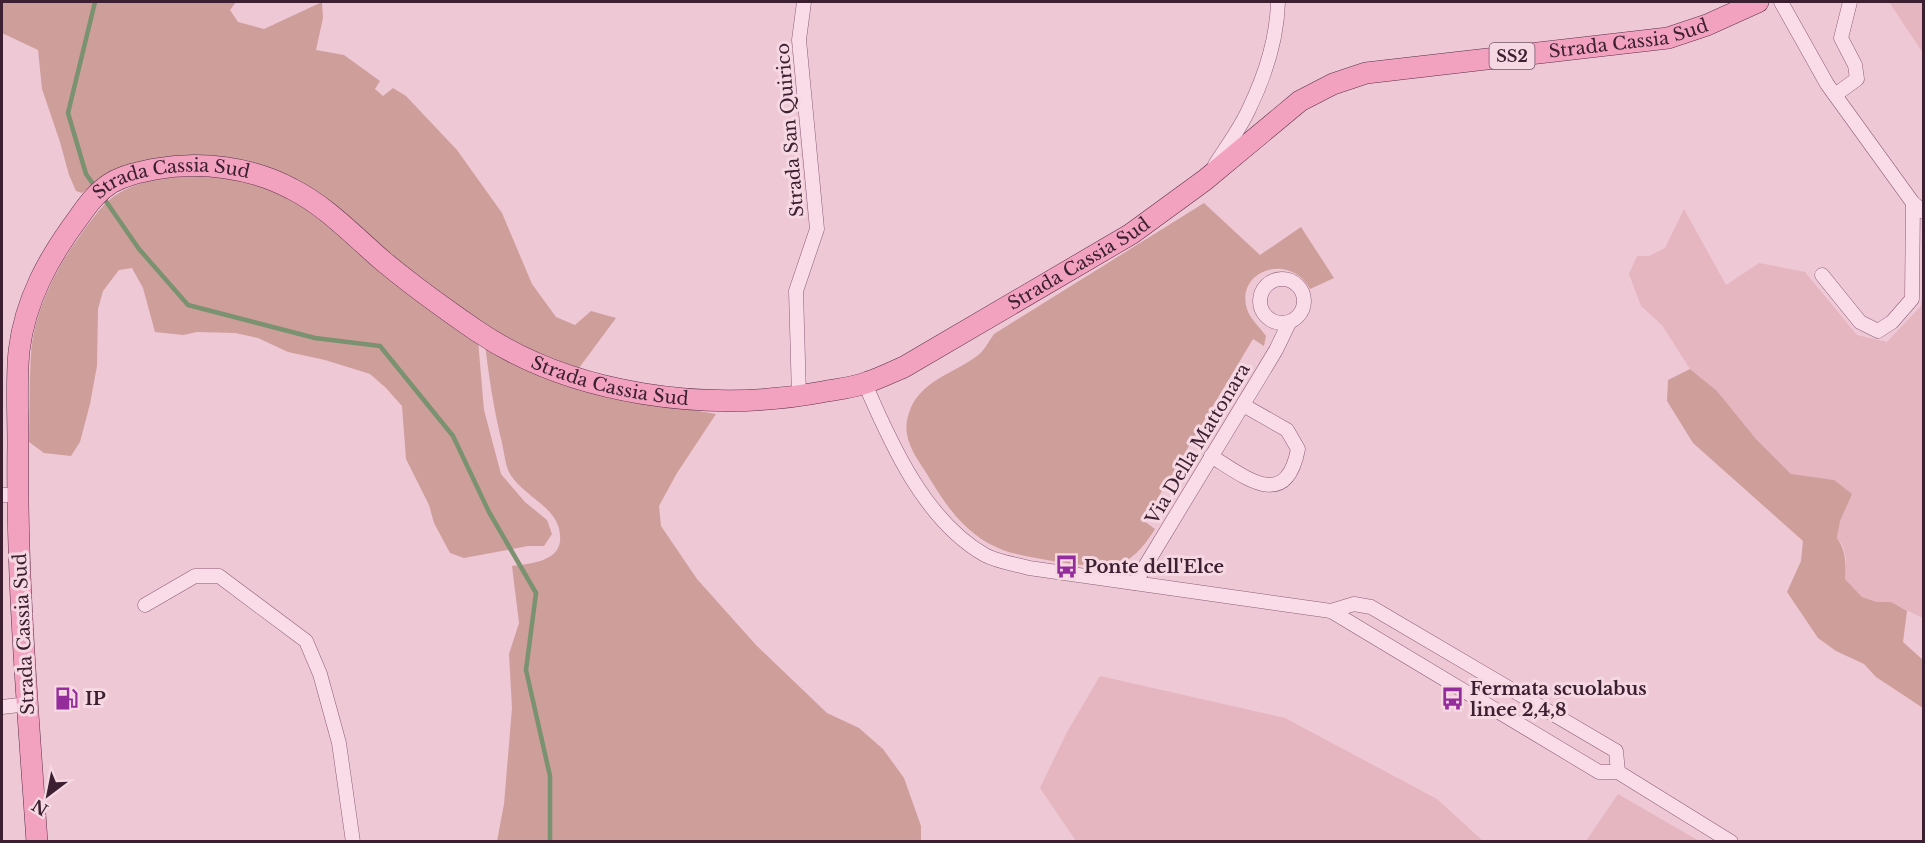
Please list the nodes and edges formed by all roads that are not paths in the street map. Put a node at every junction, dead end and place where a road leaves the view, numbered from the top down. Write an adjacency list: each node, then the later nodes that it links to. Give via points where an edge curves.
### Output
1 (804, 2): 12 (street, Strada San Quirico, via 800,49 817,229 796,291)
2 (1278, 2): 7 (street, via 1278,24 1249,111)
3 (1758, 2): 7 (main road, Strada Cassia Sud / SS2, via 1668,38 1366,73 1299,101)
4 (1781, 2): 6 (street)
5 (1850, 2): 6 (street, via 1841,38 1855,64 1857,79)
6 (1835, 95): 8 (street)
7 (1206, 180): 11 (main road, Strada Cassia Sud, via 1131,234 904,367)
8 (1918, 207): 9 (street, via 1912,299 1892,322 1878,331 1860,322)
9 (1822, 275)
10 (1289, 322): 13 (street, Via Della Mattonara)
11 (865, 384): 12 (main road, Strada Cassia Sud); 16 (street, via 885,431 919,489 953,533 987,556 1029,568)
12 (800, 396): 15 (main road, Strada Cassia Sud, via 709,400 624,391 573,376 481,334 387,264 316,203 289,187 222,167 140,172 113,182 89,202 37,284 19,351)
13 (1243, 405): 14 (street, Via Della Mattonara); 14 (street, via 1287,430 1298,449 1295,464 1283,482 1256,484)
14 (1211, 456): 16 (street, Via Della Mattonara)
15 (9, 495): 19 (main road, Strada Cassia Sud)
16 (1135, 583): 18 (street)
17 (145, 605): 23 (street, via 195,576 219,576 306,641 320,674 339,743)
18 (1331, 611): 21 (street, via 1599,772); 21 (street, via 1354,604 1371,607 1616,751)
19 (28, 705): 20 (street); 22 (main road, Strada Cassia Sud)
20 (2, 707)
21 (1618, 772): 24 (street)
22 (37, 842)
23 (353, 842)
24 (1731, 842)

